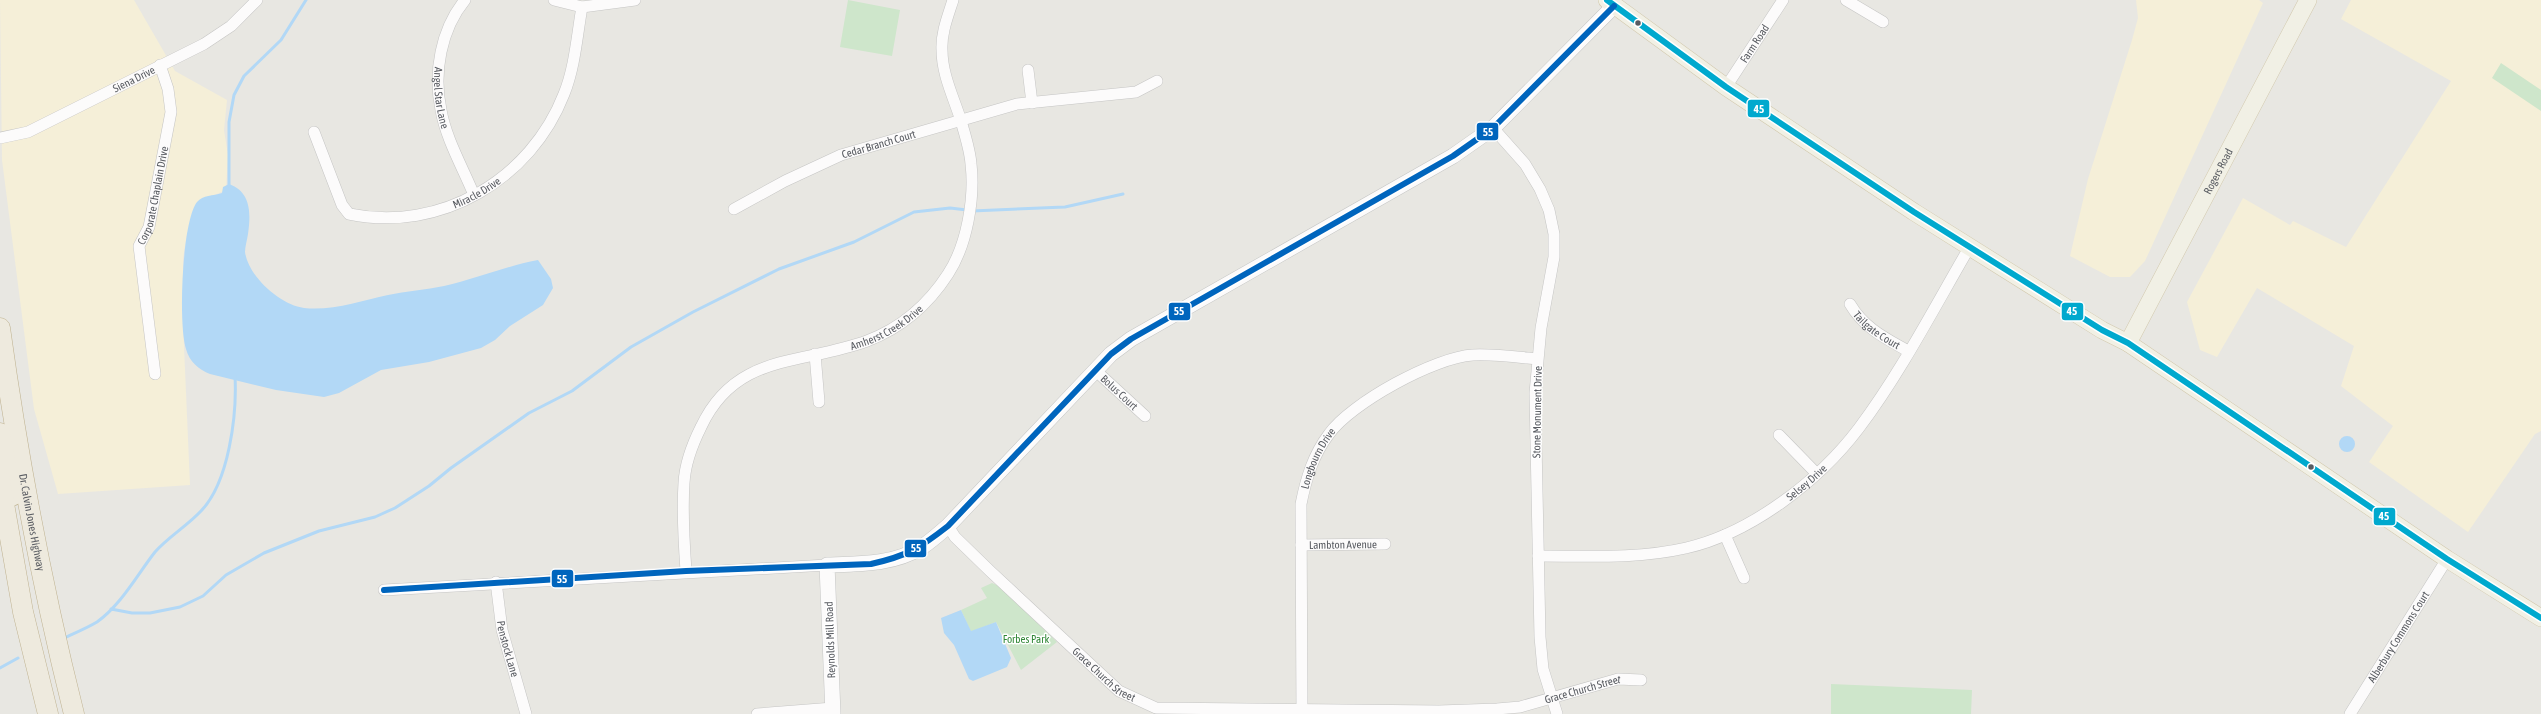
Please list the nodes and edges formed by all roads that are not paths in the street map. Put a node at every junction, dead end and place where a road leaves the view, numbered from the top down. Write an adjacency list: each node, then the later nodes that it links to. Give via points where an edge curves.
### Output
1 (257, 0): 12 (street, Siena Drive, via 230,26 204,44)
2 (465, 0): 21 (street, Angel Star Lane, via 452,18 444,40 438,87 444,120)
3 (554, 0): 10 (street)
4 (635, 0): 10 (street)
5 (953, 0): 17 (street, Amherst Creek Drive, via 944,27 942,49 944,68)
6 (1783, 0): 15 (street, Farm Road)
7 (1846, 0): 11 (street)
8 (2305, 1): 26 (main road, Rogers Road)
9 (1611, 3): 15 (main road); 18 (street)
10 (582, 7): 21 (street, Miracle Drive, via 567,86 554,117 536,144 514,168)
11 (1883, 22)
12 (160, 65): 20 (street, Siena Drive, via 28,132); 31 (street, Corporate Chaplain Drive, via 172,112 149,227 139,246)
13 (1028, 70): 16 (street)
14 (1157, 81): 16 (street, Cedar Branch Court, via 1136,92)
15 (1726, 87): 23 (main road)
16 (1032, 103): 17 (street, Cedar Branch Court, via 1017,104)
17 (961, 120): 22 (street, Cedar Branch Court, via 841,155 785,181); 28 (street, Amherst Creek Drive, via 971,164 970,205 961,243 949,273 926,304 898,326 866,341)
18 (1493, 128): 29 (street, Stone Monument Drive, via 1525,164 1540,189 1554,234 1554,257); 30 (street, via 1414,180 1131,339)
19 (314, 132): 21 (street, Miracle Drive, via 342,205 350,214 378,217 428,214 460,203)
20 (0, 138)
21 (474, 195)
22 (734, 209)
23 (1969, 248): 26 (main road, via 2102,330); 27 (street, Selsey Drive)
24 (1850, 304): 27 (street, Tailgate Court, via 1858,318 1870,328)
25 (0, 328): 40 (highway, Dr. Calvin Jones Highway, via 13,422)
26 (2128, 343): 44 (main road)
27 (1908, 351): 36 (street, Selsey Drive, via 1858,429)
28 (815, 354): 32 (street); 47 (street, Amherst Creek Drive, via 754,371 730,386 708,412 690,449 684,482)
29 (1537, 359): 42 (street, Longbourn Drive, via 1473,355 1423,368 1347,416 1330,433 1317,452 1305,482 1301,504); 43 (street, Stone Monument Drive, via 1535,393)
30 (1095, 370): 33 (street, Bolus Court); 38 (street)
31 (155, 374)
32 (819, 402)
33 (1144, 416)
34 (0, 433): 40 (highway, via 19,532 25,539)
35 (1778, 435): 36 (street)
36 (1816, 473): 39 (street, Selsey Drive, via 1793,494)
37 (0, 481): 46 (highway, Dr. Calvin Jones Highway)
38 (948, 526): 45 (street, via 922,547 900,558 872,564); 55 (street, Grace Church Street, via 955,537 985,566 1119,691)
39 (1725, 535): 43 (street, Selsey Drive, via 1686,548 1656,553); 48 (street)
40 (35, 540): 56 (highway, Dr. Calvin Jones Highway, via 48,613)
41 (1385, 544): 42 (street, Lambton Avenue)
42 (1301, 545): 57 (street, Longbourn Drive)
43 (1538, 556): 53 (street, Stone Monument Drive, via 1540,637)
44 (2446, 559): 51 (main road); 63 (street, Alberbury Commons Court)
45 (827, 565): 47 (street); 54 (street, Reynolds Mill Road)
46 (16, 568): 56 (highway, via 26,568 30,573 45,636); 59 (highway, Dr. Calvin Jones Highway)
47 (686, 571): 49 (street)
48 (1744, 578)
49 (496, 582): 50 (street); 60 (street, Penstock Lane, via 502,630)
50 (384, 590)
51 (2541, 618)
52 (1641, 680): 53 (street, Grace Church Street, via 1618,679)
53 (1551, 699): 58 (street, Grace Church Street, via 1497,709); 62 (street, Stone Monument Drive)
54 (833, 711): 61 (street)
55 (1155, 711): 57 (street, Grace Church Street)
56 (74, 712)
57 (1302, 712): 58 (street, Grace Church Street)
58 (1439, 713)
59 (48, 714)
60 (526, 714)
61 (757, 714)
62 (1557, 714)
63 (2350, 714)

